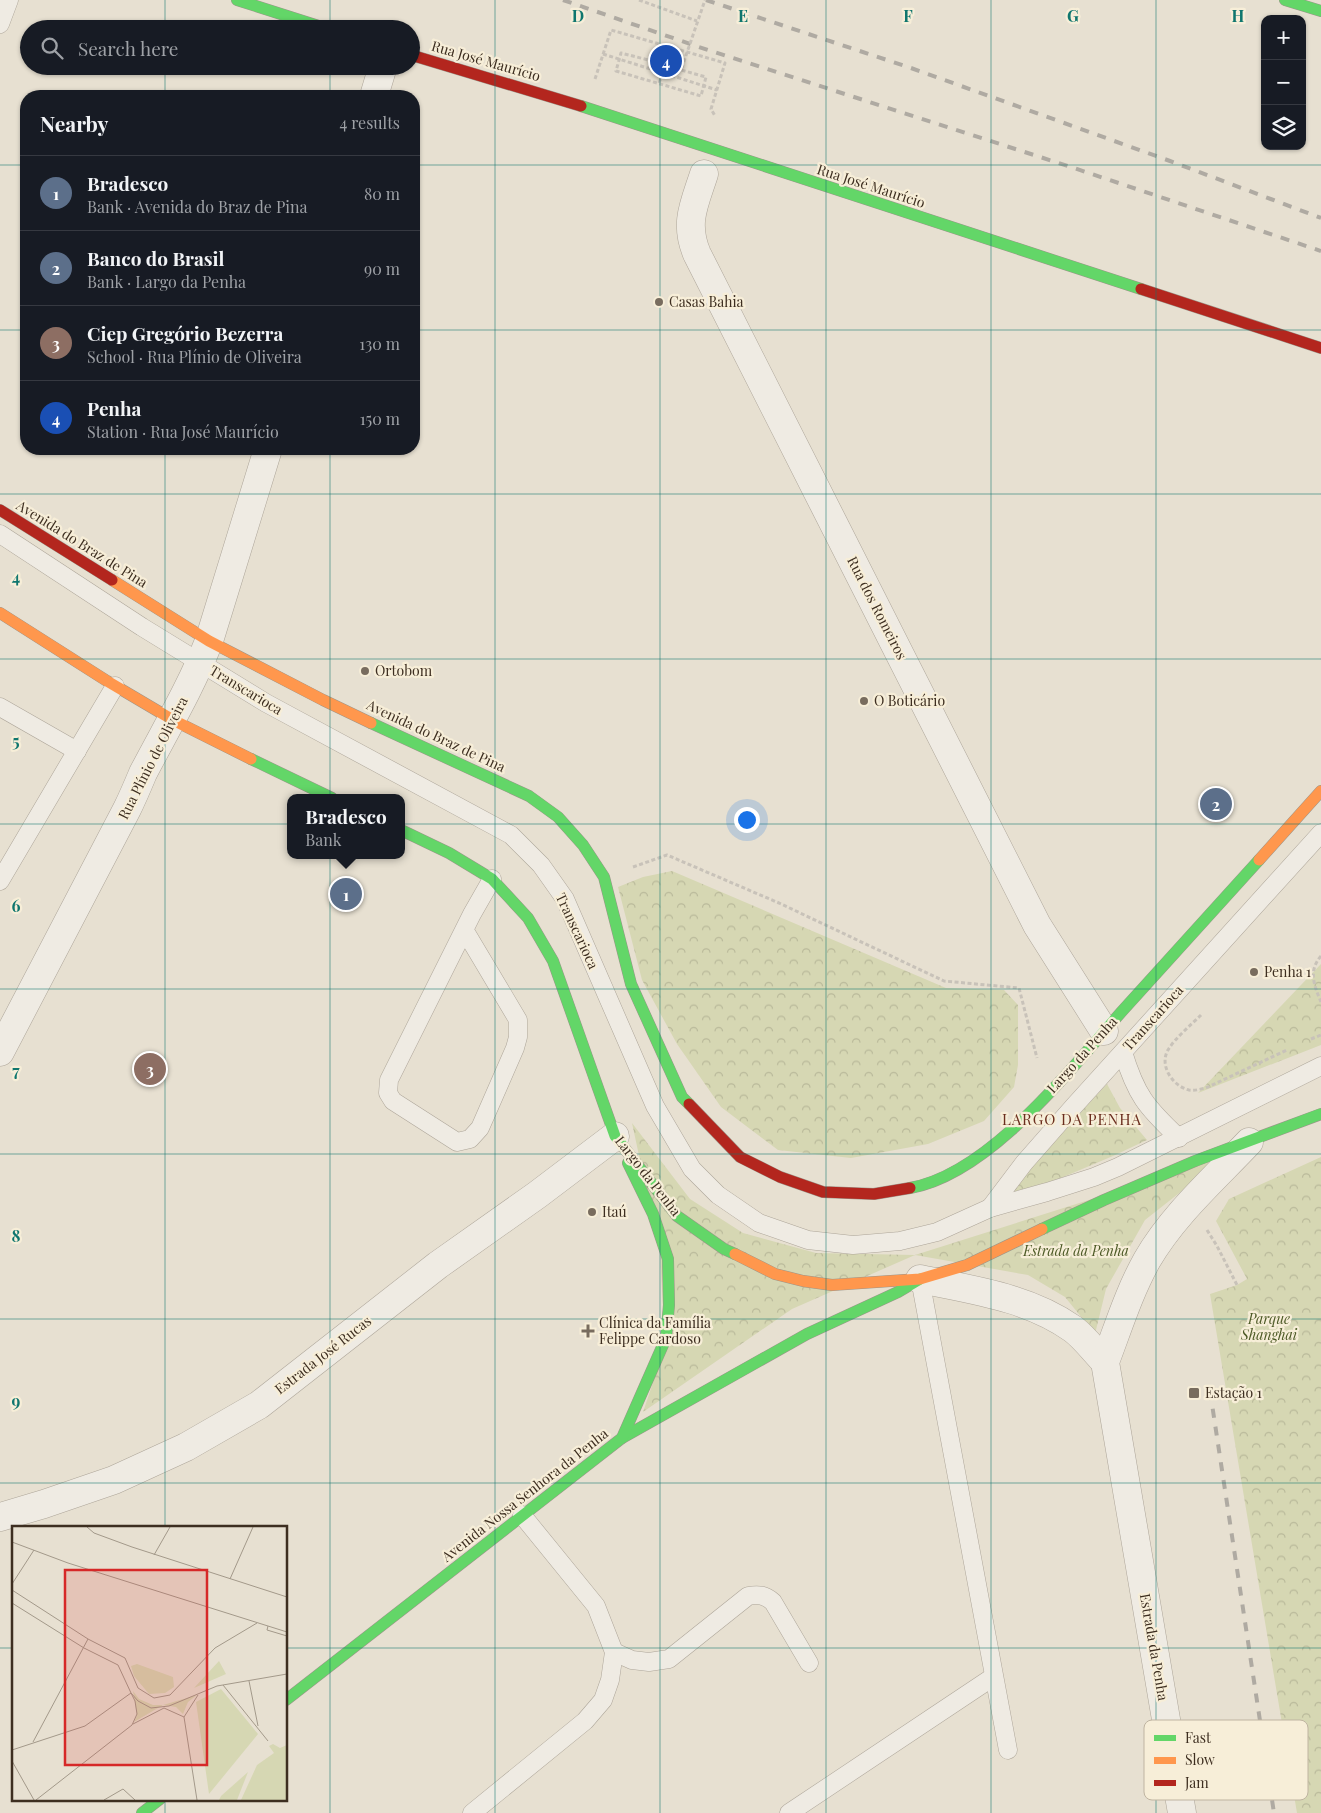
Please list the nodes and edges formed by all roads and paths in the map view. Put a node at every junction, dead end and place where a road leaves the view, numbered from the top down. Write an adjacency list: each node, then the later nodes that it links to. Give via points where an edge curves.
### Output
1 (9, 0): 9 (lane)
2 (237, 0): 7 (main road)
3 (639, 0): 8 (path)
4 (705, 0): 8 (path, bridge)
5 (1285, 0): 6 (main road)
6 (1321, 11)
7 (300, 20)
8 (697, 21): 11 (path, bridge)
9 (0, 24)
10 (420, 58): 19 (main road, Rua José Maurício, via 531,90)
11 (681, 70): 14 (path, bridge, via 706,76 701,96); 14 (path, bridge, via 621,53 616,71)
12 (663, 72): 14 (path); 16 (path); 16 (path, via 604,54 611,30 725,64)
13 (380, 75): 15 (street)
14 (659, 83)
15 (376, 90)
16 (717, 90): 17 (path, via 710,109)
17 (715, 117)
18 (704, 174): 40 (street, Rua dos Romeiros, via 690,224 690,234 698,254 1037,925)
19 (1321, 348)
20 (266, 455): 24 (street, Rua Plínio de Oliveira)
21 (0, 510): 24 (main road, Avenida do Braz de Pina)
22 (0, 534): 24 (lane, Transcarioca)
23 (0, 613): 25 (main road)
24 (205, 652): 27 (street, Rua Plínio de Oliveira); 33 (main road, Avenida do Braz de Pina, via 323,700 530,796 558,817 583,845); 53 (lane, Transcarioca, via 266,703 511,835 523,847 565,899 656,1106 678,1148 692,1169 718,1195 759,1223 808,1240 853,1245 900,1241 937,1232)
25 (115, 686): 27 (main road); 28 (lane)
26 (0, 707): 28 (lane)
27 (173, 720): 30 (main road); 44 (street, Rua Plínio de Oliveira)
28 (77, 752): 35 (lane)
29 (1321, 791): 40 (main road, Largo da Penha)
30 (324, 794)
31 (405, 832): 34 (main road)
32 (1321, 833): 45 (lane, Transcarioca)
33 (604, 877): 47 (path, via 667,854 944,981 1019,988); 49 (main road, Avenida do Braz de Pina, via 631,984 682,1097)
34 (492, 879): 36 (lane); 50 (main road, Largo da Penha, via 528,918 553,961)
35 (0, 881)
36 (465, 931): 36 (lane, via 389,1080 388,1093 393,1101 457,1142 470,1139 480,1128 518,1037 518,1020)
37 (1321, 956): 38 (path, via 1312,972)
38 (1321, 1002)
39 (1201, 1015): 43 (path, via 1167,1050 1168,1075 1188,1090 1208,1087)
40 (1104, 1031): 49 (main road, Largo da Penha, via 1011,1130 980,1156 949,1175 920,1186 874,1194 823,1192 780,1177 740,1157)
41 (1321, 1034): 42 (path)
42 (1304, 1043)
43 (1295, 1047)
44 (0, 1052)
45 (1123, 1052): 51 (lane, via 1139,1095 1152,1113); 53 (lane, Transcarioca, via 1024,1162)
46 (1321, 1066): 51 (lane, Transcarioca)
47 (1040, 1067)
48 (1321, 1114): 52 (main road, Largo da Penha)
49 (707, 1124)
50 (615, 1136): 55 (main road, Largo da Penha, via 678,1216 724,1249 775,1274 803,1282 832,1285); 58 (main road, Avenida Nossa Senhora da Penha, via 653,1214 668,1259 666,1338); 60 (street, Estrada José Rucas, via 438,1265 259,1406 186,1447 114,1480)
51 (1179, 1138): 53 (lane, Transcarioca, via 1094,1177)
52 (1249, 1142): 55 (main road, Largo da Penha, via 1104,1200 967,1265); 57 (street, Largo da Penha, via 1180,1215 1148,1260 1125,1306)
53 (990, 1208)
54 (1217, 1246): 56 (path)
55 (920, 1279): 57 (street, Largo da Penha, via 1004,1297 1040,1310 1074,1330); 58 (main road, Largo da Penha, via 807,1334); 63 (lane)
56 (1237, 1285)
57 (1105, 1362): 65 (street, Estrada da Penha)
58 (622, 1438): 59 (main road, Avenida Nossa Senhora da Penha)
59 (522, 1515): 61 (lane, via 596,1606); 64 (main road, Avenida Nossa Senhora da Penha)
60 (0, 1516)
61 (614, 1652): 62 (lane, via 632,1660 649,1662 669,1658 748,1596 757,1595 767,1596 773,1602); 70 (lane, via 604,1700 585,1721)
62 (809, 1662)
63 (993, 1677): 66 (lane); 71 (lane)
64 (288, 1698)
65 (1166, 1720)
66 (1008, 1750)
67 (159, 1800): 69 (main road)
68 (1180, 1800): 72 (street, Estrada da Penha)
69 (142, 1813)
70 (472, 1813)
71 (789, 1813)
72 (1182, 1813)

